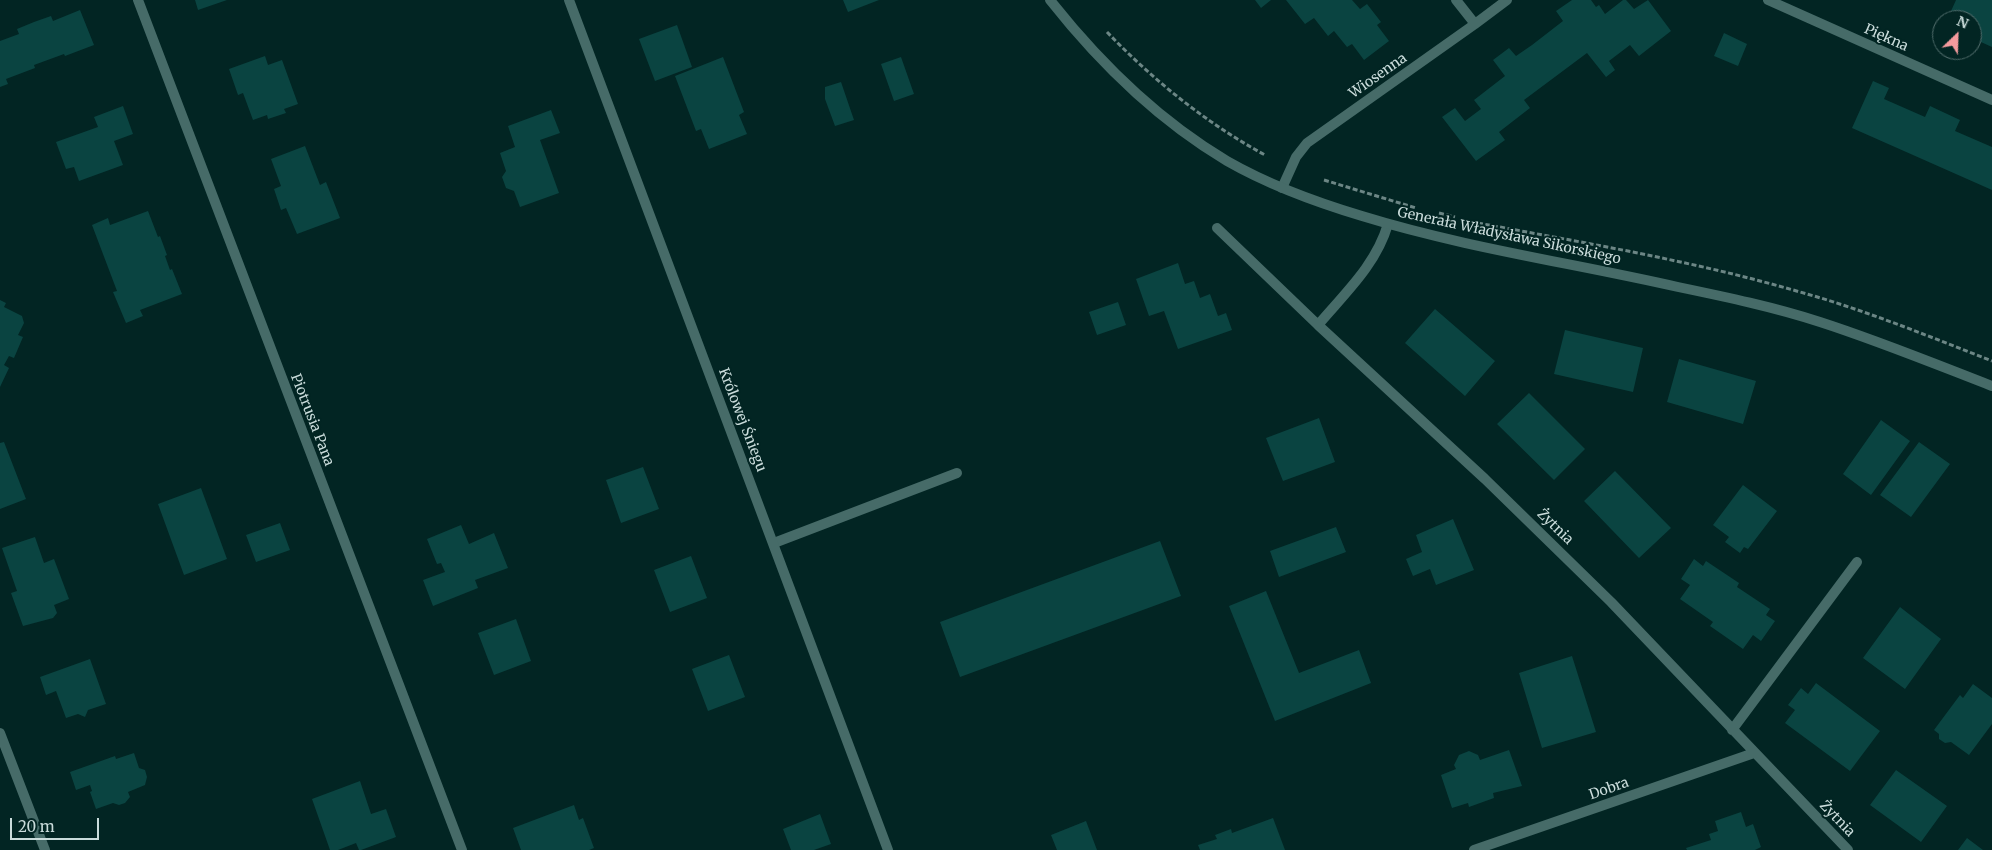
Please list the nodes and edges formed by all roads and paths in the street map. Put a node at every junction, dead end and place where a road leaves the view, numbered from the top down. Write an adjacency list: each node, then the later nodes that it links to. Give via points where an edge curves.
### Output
1 (138, 0): 23 (street, Piotrusia Pana)
2 (569, 0): 17 (street, Królowej Śniegu)
3 (1050, 0): 11 (street, Generała Władysława Sikorskiego, via 1093,50 1156,109 1202,145)
4 (1456, 0): 7 (street)
5 (1507, 0): 7 (street, Wiosenna)
6 (1768, 0): 9 (street, Piękna)
7 (1475, 24): 11 (street, Wiosenna, via 1307,143 1296,157)
8 (1103, 28): 10 (path, via 1167,88 1209,121)
9 (1992, 100)
10 (1258, 152)
11 (1282, 188): 12 (street, Generała Władysława Sikorskiego)
12 (1388, 224): 14 (street, via 1367,268); 15 (street, Generała Władysława Sikorskiego, via 1791,314 1899,350)
13 (1217, 228): 14 (street, Żytnia)
14 (1318, 325): 19 (street, Żytnia, via 1486,479 1611,602)
15 (1992, 386)
16 (957, 473): 17 (street)
17 (774, 543): 24 (street, Królowej Śniegu)
18 (1857, 562): 19 (street)
19 (1732, 730): 21 (street, Żytnia)
20 (0, 732): 22 (street)
21 (1754, 753): 25 (street, Dobra); 26 (street, Żytnia)
22 (45, 850)
23 (462, 850)
24 (888, 850)
25 (1474, 850)
26 (1848, 850)

